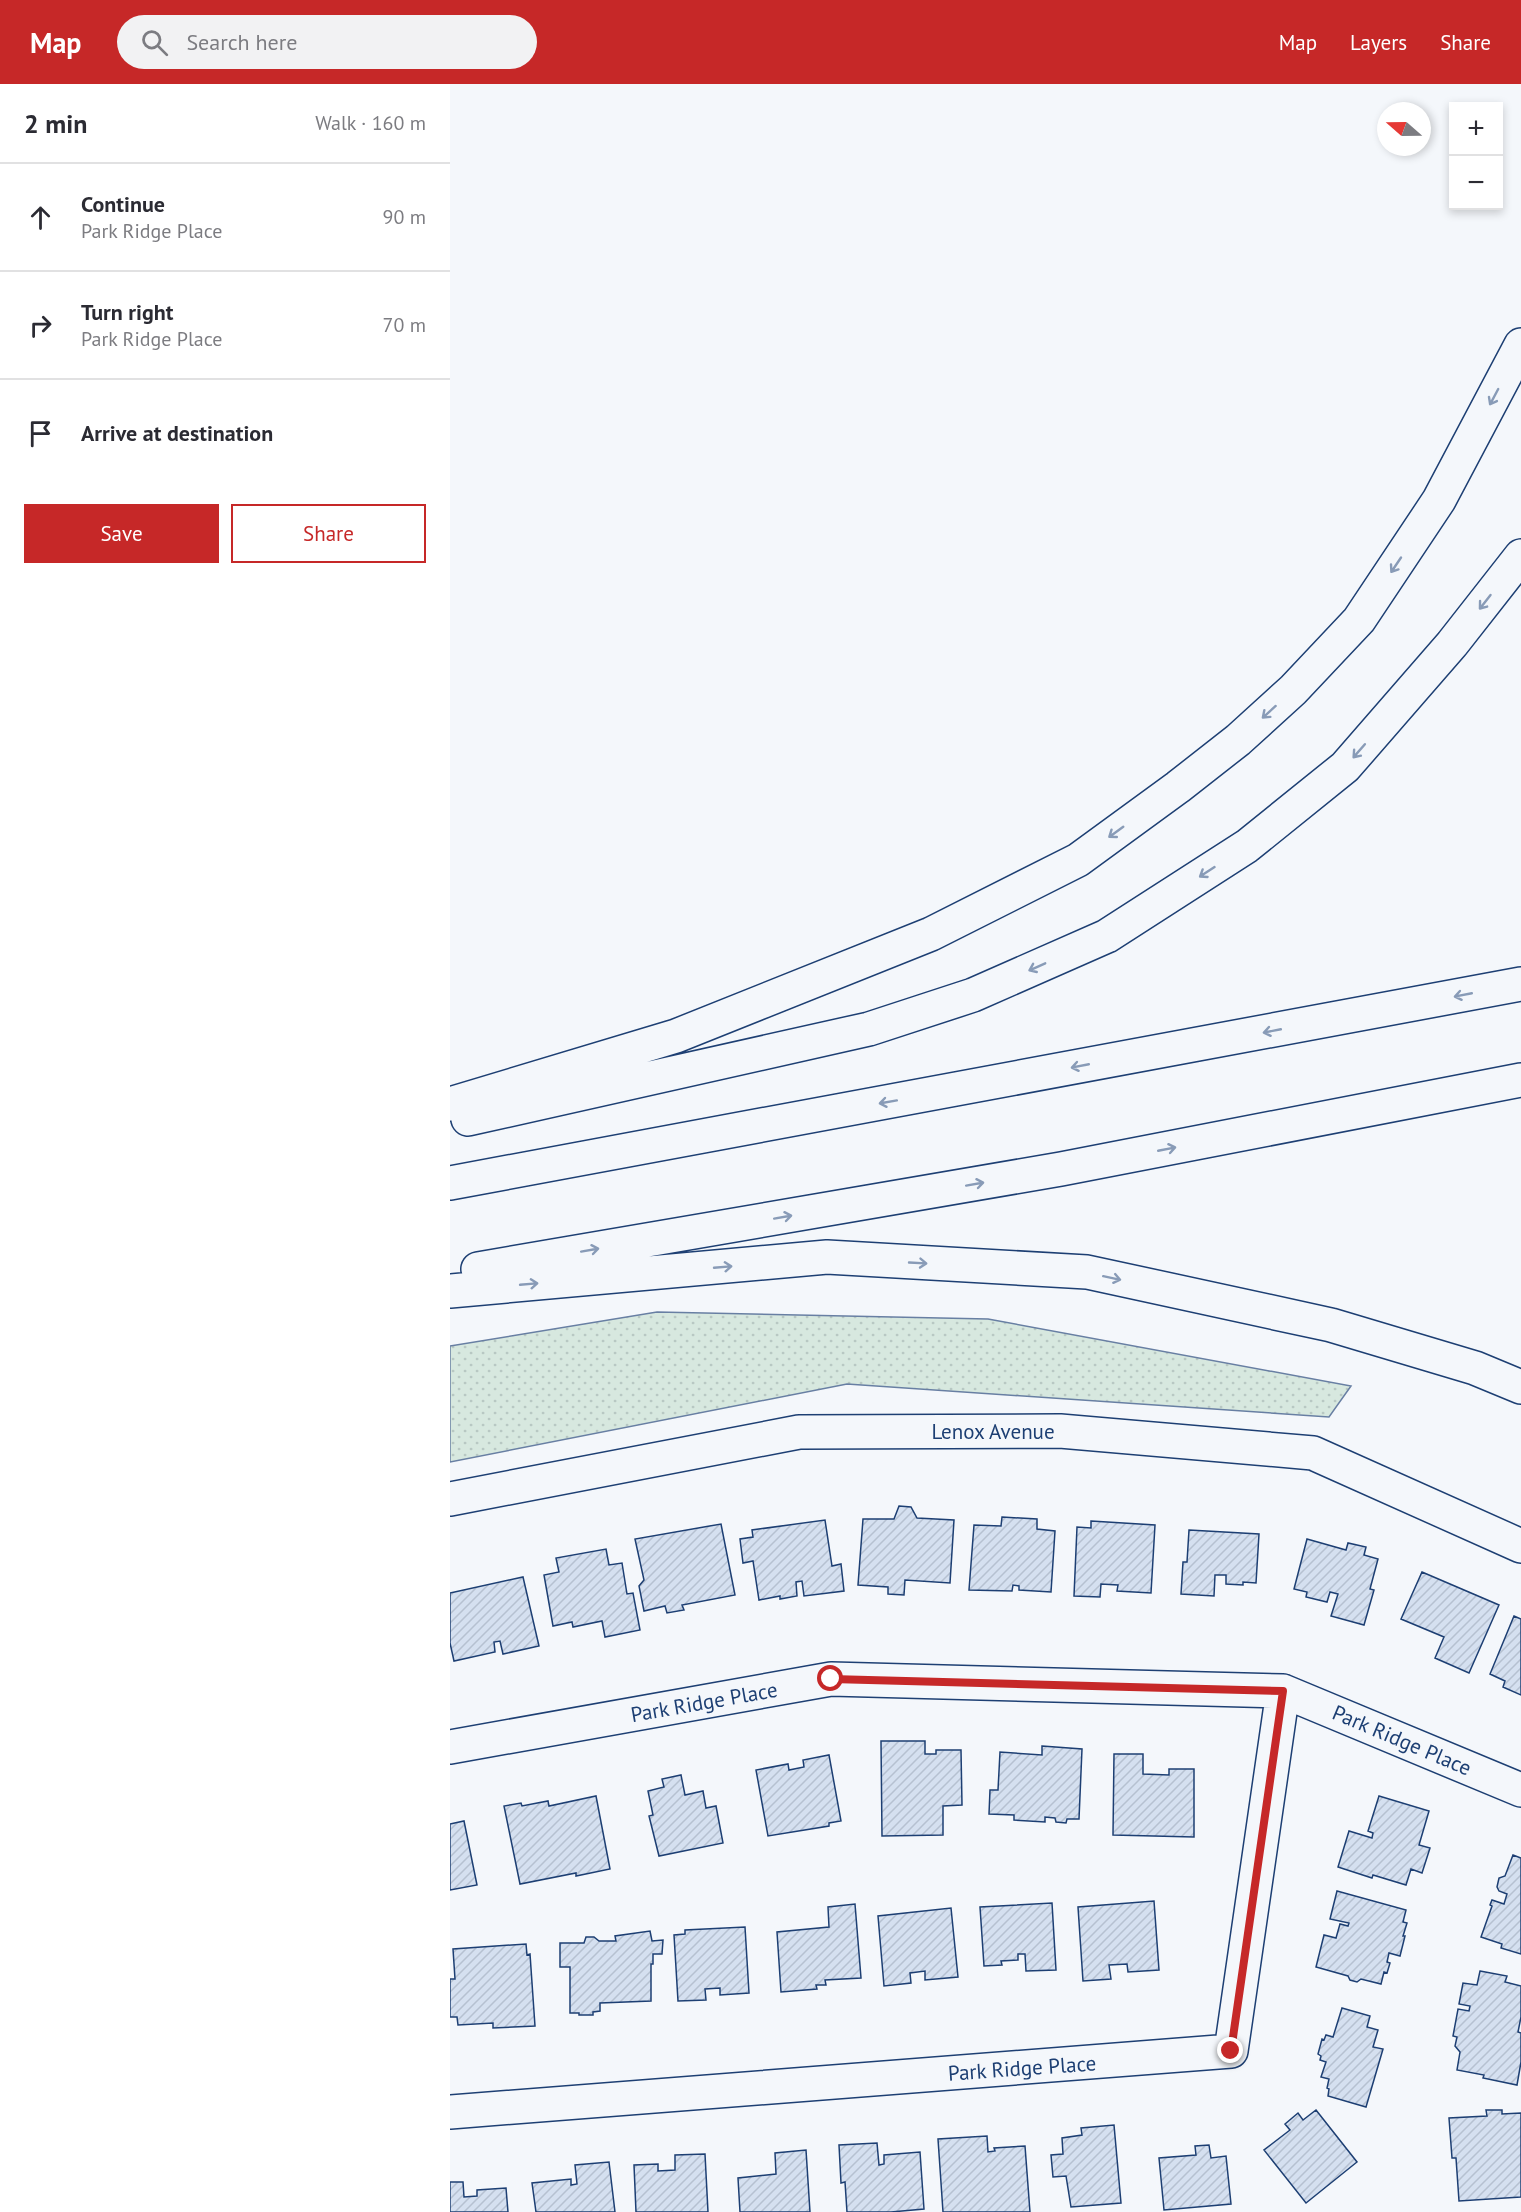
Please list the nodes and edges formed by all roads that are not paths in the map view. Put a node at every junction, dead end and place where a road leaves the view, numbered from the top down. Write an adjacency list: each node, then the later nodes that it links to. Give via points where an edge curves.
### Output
1 (1521, 345): 5 (main road, one-way to 5, via 1439,500 1359,620 1293,690 1238,740 1078,860 931,934 676,1036)
2 (1521, 556): 6 (main road, one-way to 6, via 1452,645 1345,767 1247,846 1107,936 973,995 869,1029)
3 (1521, 984): 7 (main road, one-way to 7)
4 (1521, 1080): 8 (main road, one-way to 4, via 1061,1169)
5 (450, 1104)
6 (450, 1122)
7 (450, 1183)
8 (450, 1274)
9 (450, 1291): 10 (main road, one-way to 10, via 827,1257 1087,1272 1331,1325 1475,1368)
10 (1521, 1387)
11 (450, 1499): 12 (main road, Lenox Avenue, via 799,1432 1060,1431 1313,1453)
12 (1521, 1546)
13 (1283, 1691): 14 (main road, Park Ridge Place, via 831,1679); 15 (main road, Park Ridge Place); 16 (main road, Park Ridge Place, via 1231,2051)
14 (450, 1747)
15 (1521, 1790)
16 (450, 2112)

